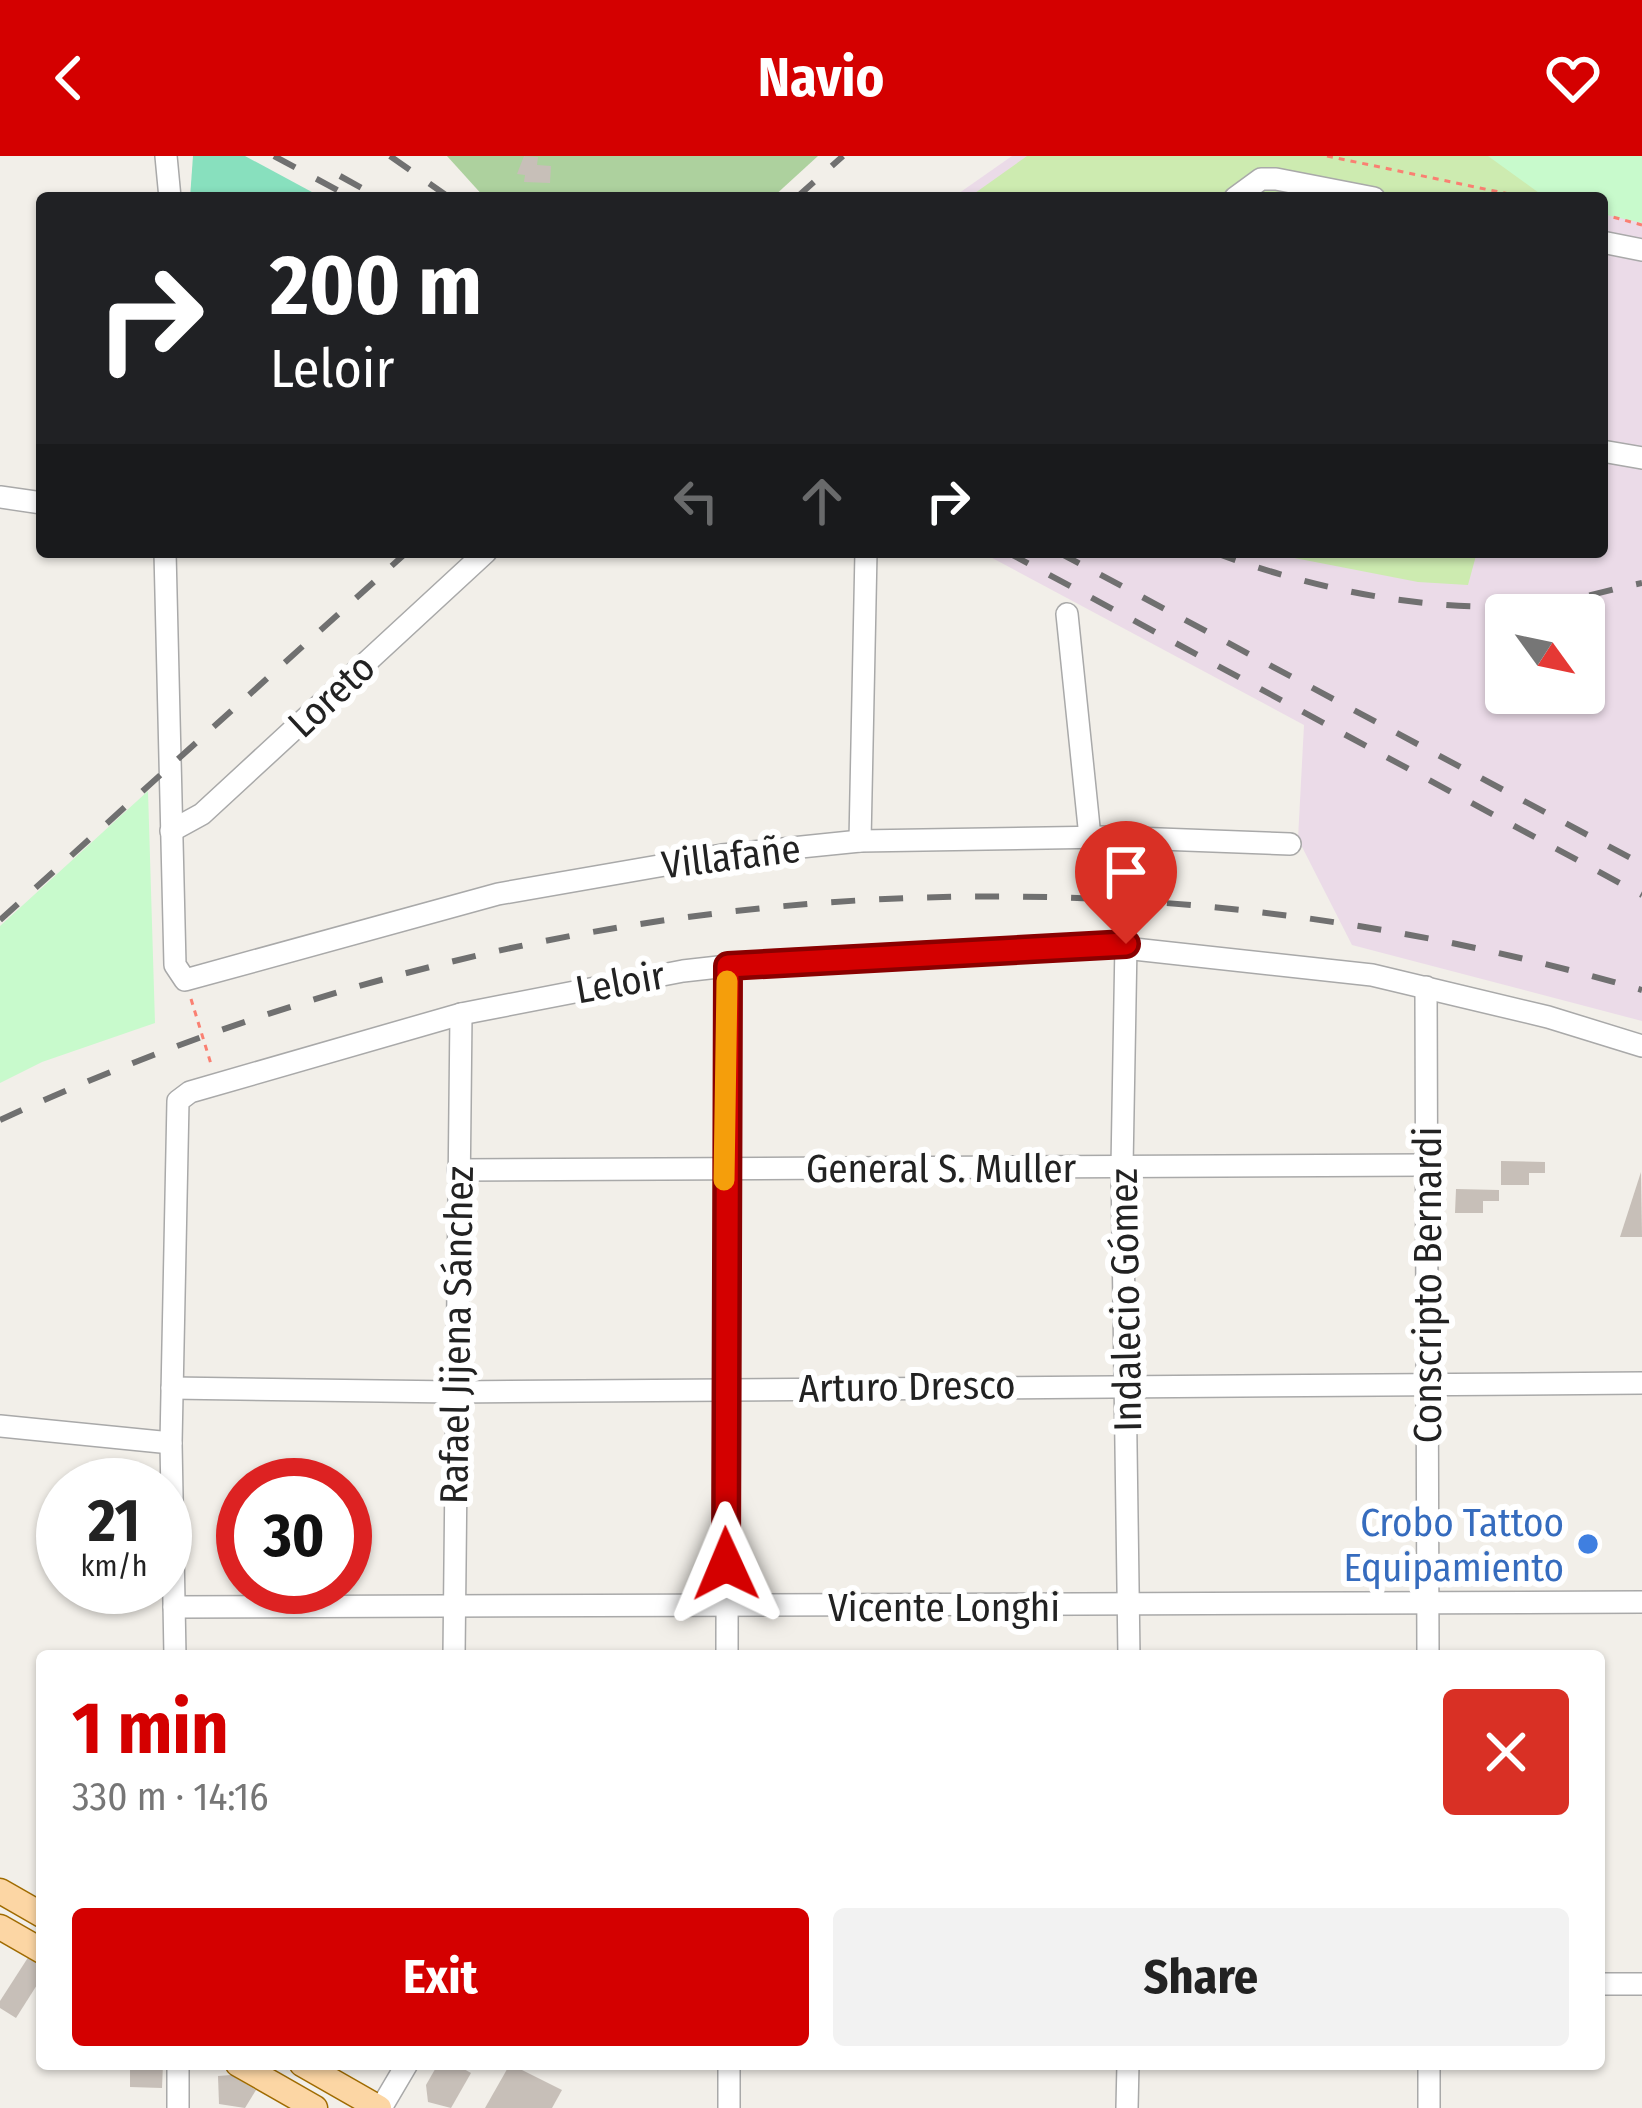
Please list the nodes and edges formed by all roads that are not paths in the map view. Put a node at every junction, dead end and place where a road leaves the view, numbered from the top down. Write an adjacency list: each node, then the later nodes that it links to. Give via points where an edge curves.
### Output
1 (166, 156): 2 (street)
2 (169, 192)
3 (1243, 192): 4 (street, via 1276,179)
4 (1343, 192)
5 (1608, 243): 6 (street)
6 (1642, 250)
7 (1608, 452): 8 (street)
8 (1642, 458)
9 (0, 496): 10 (street)
10 (36, 502)
11 (165, 558): 15 (street)
12 (479, 558): 15 (street, Loreto, via 202,814)
13 (866, 558): 17 (street)
14 (1067, 614): 16 (street)
15 (172, 831): 17 (street, Villafañe, via 175,965 185,980 559,881)
16 (1098, 837): 17 (street, Villafañe); 18 (street, Villafañe)
17 (860, 841)
18 (1290, 844)
19 (1126, 944): 20 (street, Leloir); 21 (street, Leloir); 25 (street, Indalecio Gómez)
20 (728, 966): 22 (street, Leloir); 27 (street)
21 (1426, 987): 23 (street, Leloir); 24 (street, Conscripto Bernardi)
22 (461, 1014): 26 (street, Rafael Jijena Sánchez); 31 (street, Leloir, via 178,1102)
23 (1642, 1046)
24 (1425, 1165): 25 (street, General S. Muller); 28 (street, Conscripto Bernardi)
25 (1121, 1167): 27 (street, General S. Muller); 30 (street, Indalecio Gómez)
26 (458, 1170): 27 (street, General S. Muller); 33 (street, Rafael Jijena Sánchez)
27 (724, 1170): 32 (street)
28 (1428, 1382): 29 (street, Arturo Dresco); 30 (street, Arturo Dresco); 38 (street, Conscripto Bernardi)
29 (1642, 1383)
30 (1128, 1384): 32 (street, Arturo Dresco); 39 (street, Indalecio Gómez)
31 (172, 1388): 33 (street, Arturo Dresco); 35 (street)
32 (724, 1388): 33 (street, Arturo Dresco); 41 (street)
33 (453, 1392): 42 (street, Rafael Jijena Sánchez)
34 (0, 1426): 35 (street)
35 (171, 1443): 36 (street)
36 (171, 1458)
37 (1642, 1602): 38 (street, Vicente Longhi)
38 (1428, 1603): 39 (street, Vicente Longhi); 48 (street, Conscripto Bernardi)
39 (1129, 1606): 41 (street, Vicente Longhi); 47 (street, Indalecio Gómez)
40 (192, 1607): 42 (street, Vicente Longhi)
41 (727, 1608): 42 (street, Vicente Longhi); 46 (street)
42 (454, 1609): 45 (street, Rafael Jijena Sánchez)
43 (174, 1614): 44 (street)
44 (175, 1650)
45 (454, 1650)
46 (727, 1650)
47 (1129, 1650)
48 (1428, 1650)
49 (0, 1891): 50 (main road)
50 (36, 1912)
51 (0, 1927): 52 (main road)
52 (36, 1948)
53 (1605, 1984): 54 (street)
54 (1642, 1984)
55 (178, 2070): 62 (street)
56 (248, 2070): 63 (main road)
57 (313, 2070): 64 (main road)
58 (403, 2070): 64 (street)
59 (729, 2070): 65 (street)
60 (1128, 2070): 66 (street)
61 (1429, 2070): 67 (street)
62 (178, 2108)
63 (315, 2108)
64 (380, 2108)
65 (729, 2108)
66 (1127, 2108)
67 (1429, 2108)

